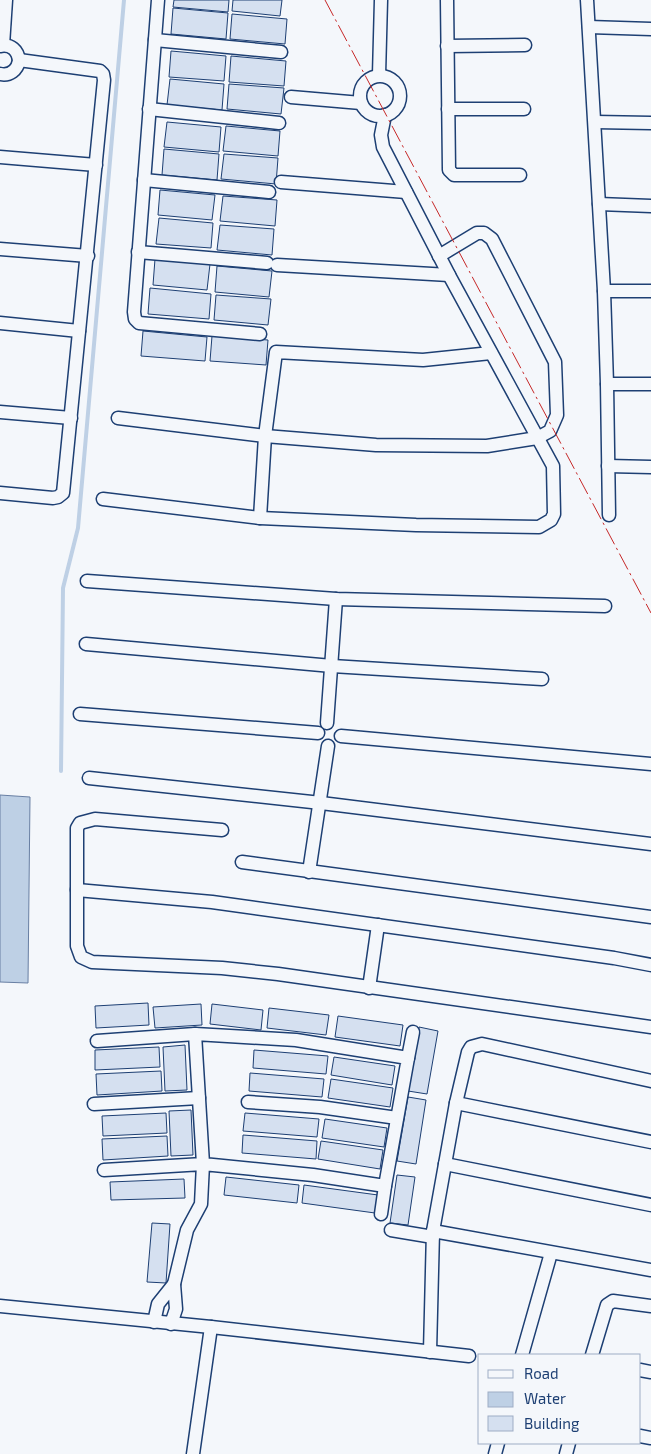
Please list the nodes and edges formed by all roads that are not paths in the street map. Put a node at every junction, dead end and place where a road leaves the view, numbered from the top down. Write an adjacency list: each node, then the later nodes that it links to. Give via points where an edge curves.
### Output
1 (6, 0): 10 (street)
2 (158, 0): 8 (street)
3 (381, 0): 15 (street)
4 (447, 0): 11 (street)
5 (588, 0): 6 (street)
6 (589, 27): 7 (street); 22 (street)
7 (651, 29)
8 (155, 40): 12 (street); 18 (street)
9 (525, 45): 11 (street)
10 (1, 46): 13 (street, via 16,51)
11 (447, 46): 20 (street)
12 (281, 52)
13 (19, 60): 14 (street, via 15,70); 26 (street, via 89,69 103,74)
14 (0, 74)
15 (379, 75): 17 (street, via 363,84); 21 (street, via 391,78 400,96 396,108)
16 (291, 97): 17 (street)
17 (360, 103): 21 (street, via 368,112)
18 (149, 109): 23 (street); 28 (street)
19 (524, 109): 20 (street)
20 (448, 110): 27 (street, via 451,174)
21 (385, 115): 31 (street, via 381,135 383,147)
22 (595, 122): 24 (street); 32 (street)
23 (279, 123)
24 (651, 123)
25 (0, 157): 26 (street)
26 (96, 165): 36 (street)
27 (520, 175)
28 (144, 180): 30 (street); 35 (street)
29 (281, 182): 31 (street)
30 (269, 192)
31 (406, 192): 37 (street)
32 (599, 204): 33 (street); 39 (street)
33 (651, 206)
34 (0, 248): 36 (street)
35 (138, 252): 38 (street); 43 (street, via 134,312 140,323)
36 (88, 256): 42 (street)
37 (439, 256): 38 (street); 51 (street, via 477,233 484,233 492,239 555,362 556,415 550,431)
38 (449, 275): 44 (street)
39 (604, 291): 40 (street); 45 (street)
40 (651, 291)
41 (0, 323): 42 (street)
42 (79, 331): 48 (street)
43 (260, 334)
44 (491, 353): 50 (street, via 422,360 276,352); 51 (street)
45 (607, 384): 46 (street); 52 (street)
46 (651, 384)
47 (0, 412): 48 (street)
48 (71, 418): 54 (street, via 62,493 52,498)
49 (118, 418): 50 (street)
50 (265, 436): 51 (street, via 376,445 487,446); 57 (street)
51 (537, 438): 57 (street, via 553,466 554,480 554,514 551,520 539,527)
52 (608, 466): 53 (street); 56 (street)
53 (651, 467)
54 (0, 493)
55 (103, 499): 57 (street)
56 (609, 515)
57 (260, 518)
58 (87, 581): 59 (street)
59 (336, 599): 60 (street); 62 (street)
60 (605, 606)
61 (86, 644): 62 (street)
62 (332, 666): 63 (street); 65 (street)
63 (542, 679)
64 (80, 714): 66 (street)
65 (327, 724): 66 (street); 67 (street, via 334,724 340,729)
66 (318, 733): 68 (street, via 318,739)
67 (341, 736): 68 (street, via 334,746); 69 (street)
68 (328, 746): 71 (street)
69 (651, 764)
70 (89, 778): 71 (street)
71 (321, 802): 73 (street); 75 (street)
72 (222, 830): 76 (street, via 86,820 77,828)
73 (651, 844)
74 (242, 862): 75 (street)
75 (309, 872): 77 (street)
76 (77, 890): 78 (street, via 212,902); 80 (street, via 77,946 81,957 86,960 222,968)
77 (651, 918)
78 (378, 925): 79 (street); 80 (street)
79 (651, 965)
80 (369, 988): 81 (street)
81 (651, 1027)
82 (413, 1032): 85 (street)
83 (195, 1034): 84 (street); 85 (street, via 296,1040); 87 (street)
84 (97, 1040)
85 (408, 1058): 91 (street)
86 (651, 1081): 90 (street, via 482,1044 471,1047 468,1052)
87 (199, 1098): 89 (street); 93 (street)
88 (248, 1102): 91 (street, via 320,1107)
89 (94, 1104)
90 (456, 1104): 92 (street); 94 (street)
91 (397, 1118): 96 (street)
92 (651, 1142)
93 (203, 1164): 95 (street); 96 (street); 103 (street, via 200,1204 187,1230)
94 (445, 1164): 97 (street); 100 (street)
95 (104, 1170)
96 (385, 1186): 98 (street)
97 (651, 1205)
98 (381, 1214)
99 (391, 1230): 100 (street)
100 (433, 1234): 101 (street); 109 (street)
101 (551, 1253): 102 (street); 110 (street)
102 (651, 1270)
103 (174, 1284): 106 (street, via 158,1304); 107 (street, via 176,1309)
104 (0, 1306): 106 (street)
105 (651, 1306): 111 (street, via 614,1301 607,1305)
106 (154, 1322): 107 (street)
107 (171, 1324): 108 (street)
108 (211, 1327): 109 (street); 113 (street)
109 (430, 1352): 112 (street)
110 (522, 1354)
111 (592, 1354)
112 (469, 1356)
113 (193, 1454)

